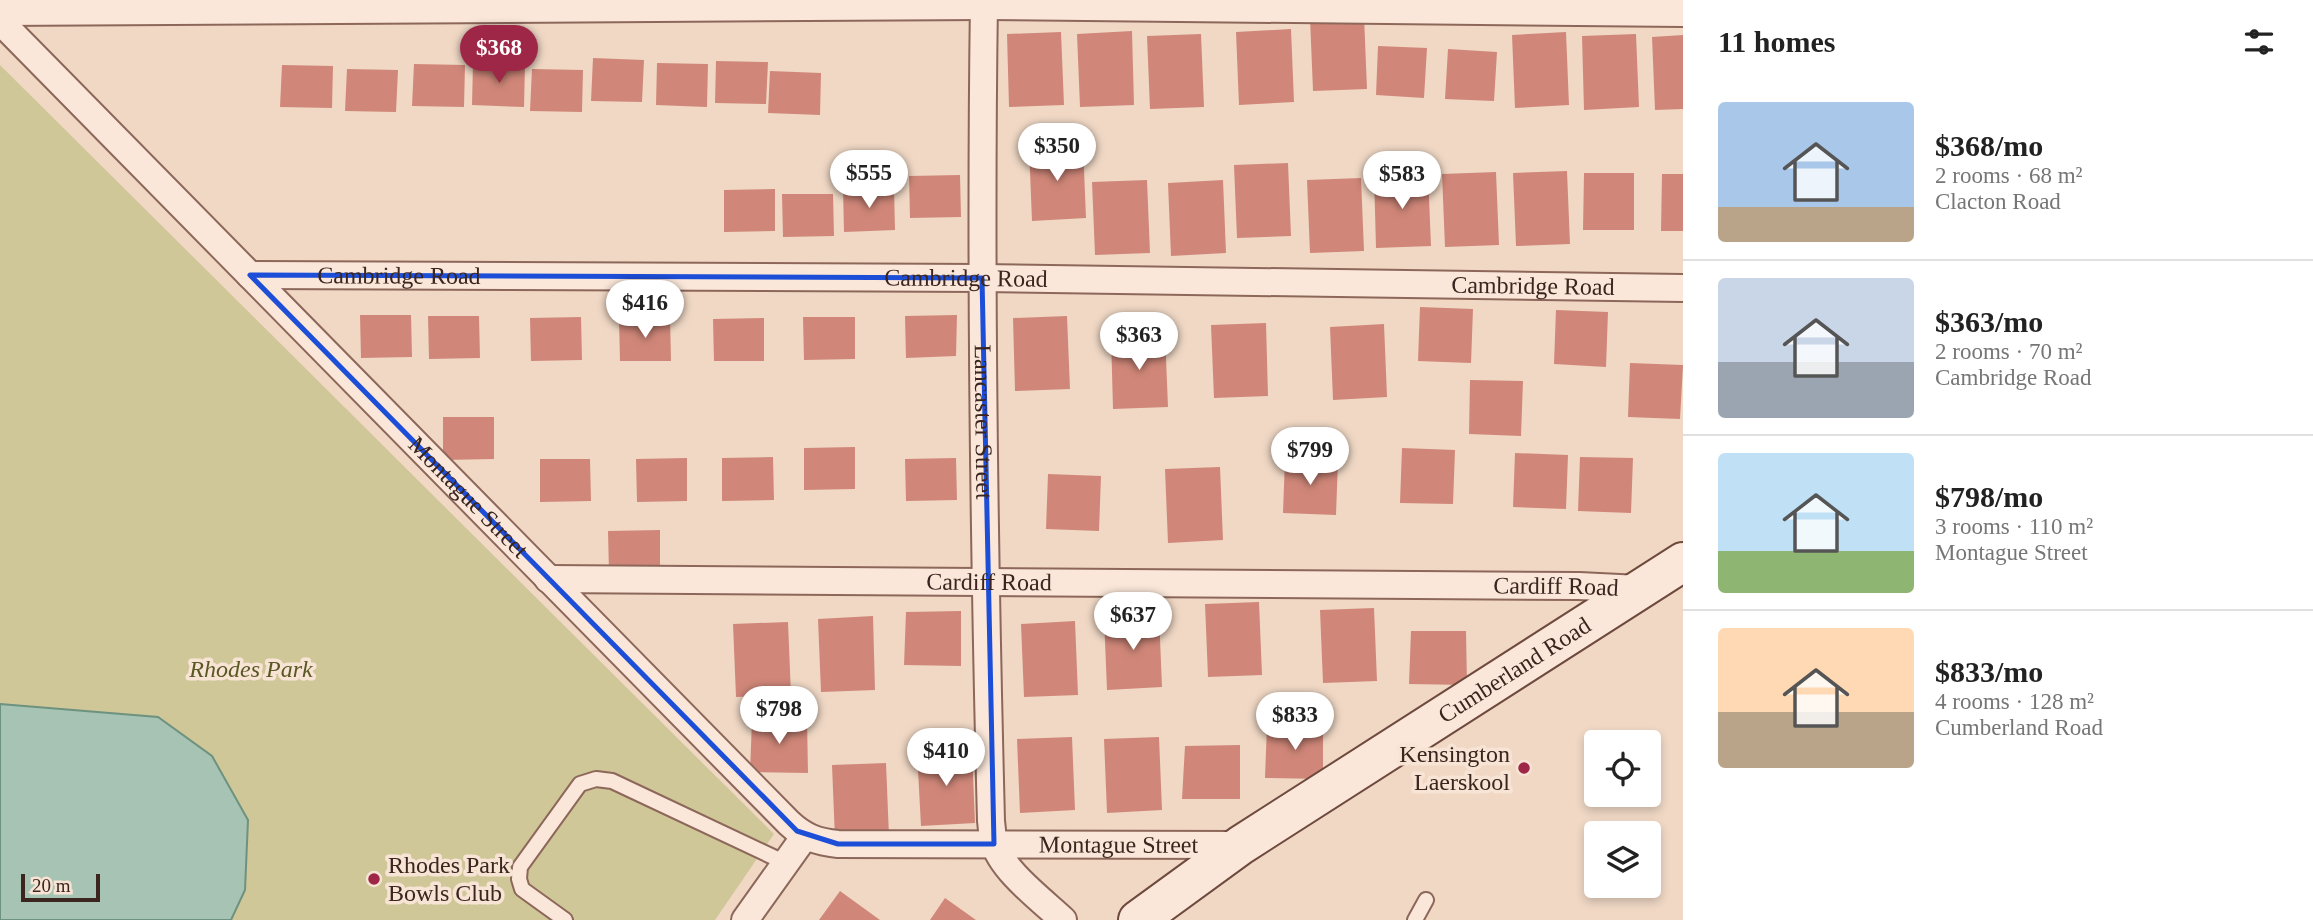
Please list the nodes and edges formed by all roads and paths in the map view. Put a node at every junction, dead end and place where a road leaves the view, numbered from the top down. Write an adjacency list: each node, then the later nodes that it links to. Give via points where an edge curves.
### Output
1 (984, 3): 2 (street); 3 (street); 6 (street, Lancaster Street)
2 (0, 12)
3 (1683, 13)
4 (0, 21): 5 (street, Montague Street)
5 (250, 275): 6 (street, Cambridge Road); 9 (street, Montague Street)
6 (982, 278): 7 (street, Cambridge Road); 10 (street, Lancaster Street)
7 (1683, 288)
8 (1683, 562): 11 (street, Cumberland Road)
9 (548, 579): 10 (street, Cardiff Road); 12 (street, Montague Street)
10 (985, 583): 11 (street, Cardiff Road); 13 (street, Lancaster Street)
11 (1640, 589): 14 (street, Cumberland Road)
12 (805, 836): 13 (street, Montague Street, via 838,844); 15 (street)
13 (994, 844): 14 (street, Montague Street); 19 (street, Montague Street, via 1012,871)
14 (1241, 845): 20 (street, Cumberland Road)
15 (786, 863): 17 (lane, via 612,781 596,779 580,784 520,867 522,889); 18 (street)
16 (1426, 900): 21 (lane)
17 (565, 920)
18 (745, 920)
19 (1063, 920)
20 (1138, 920)
21 (1415, 920)

